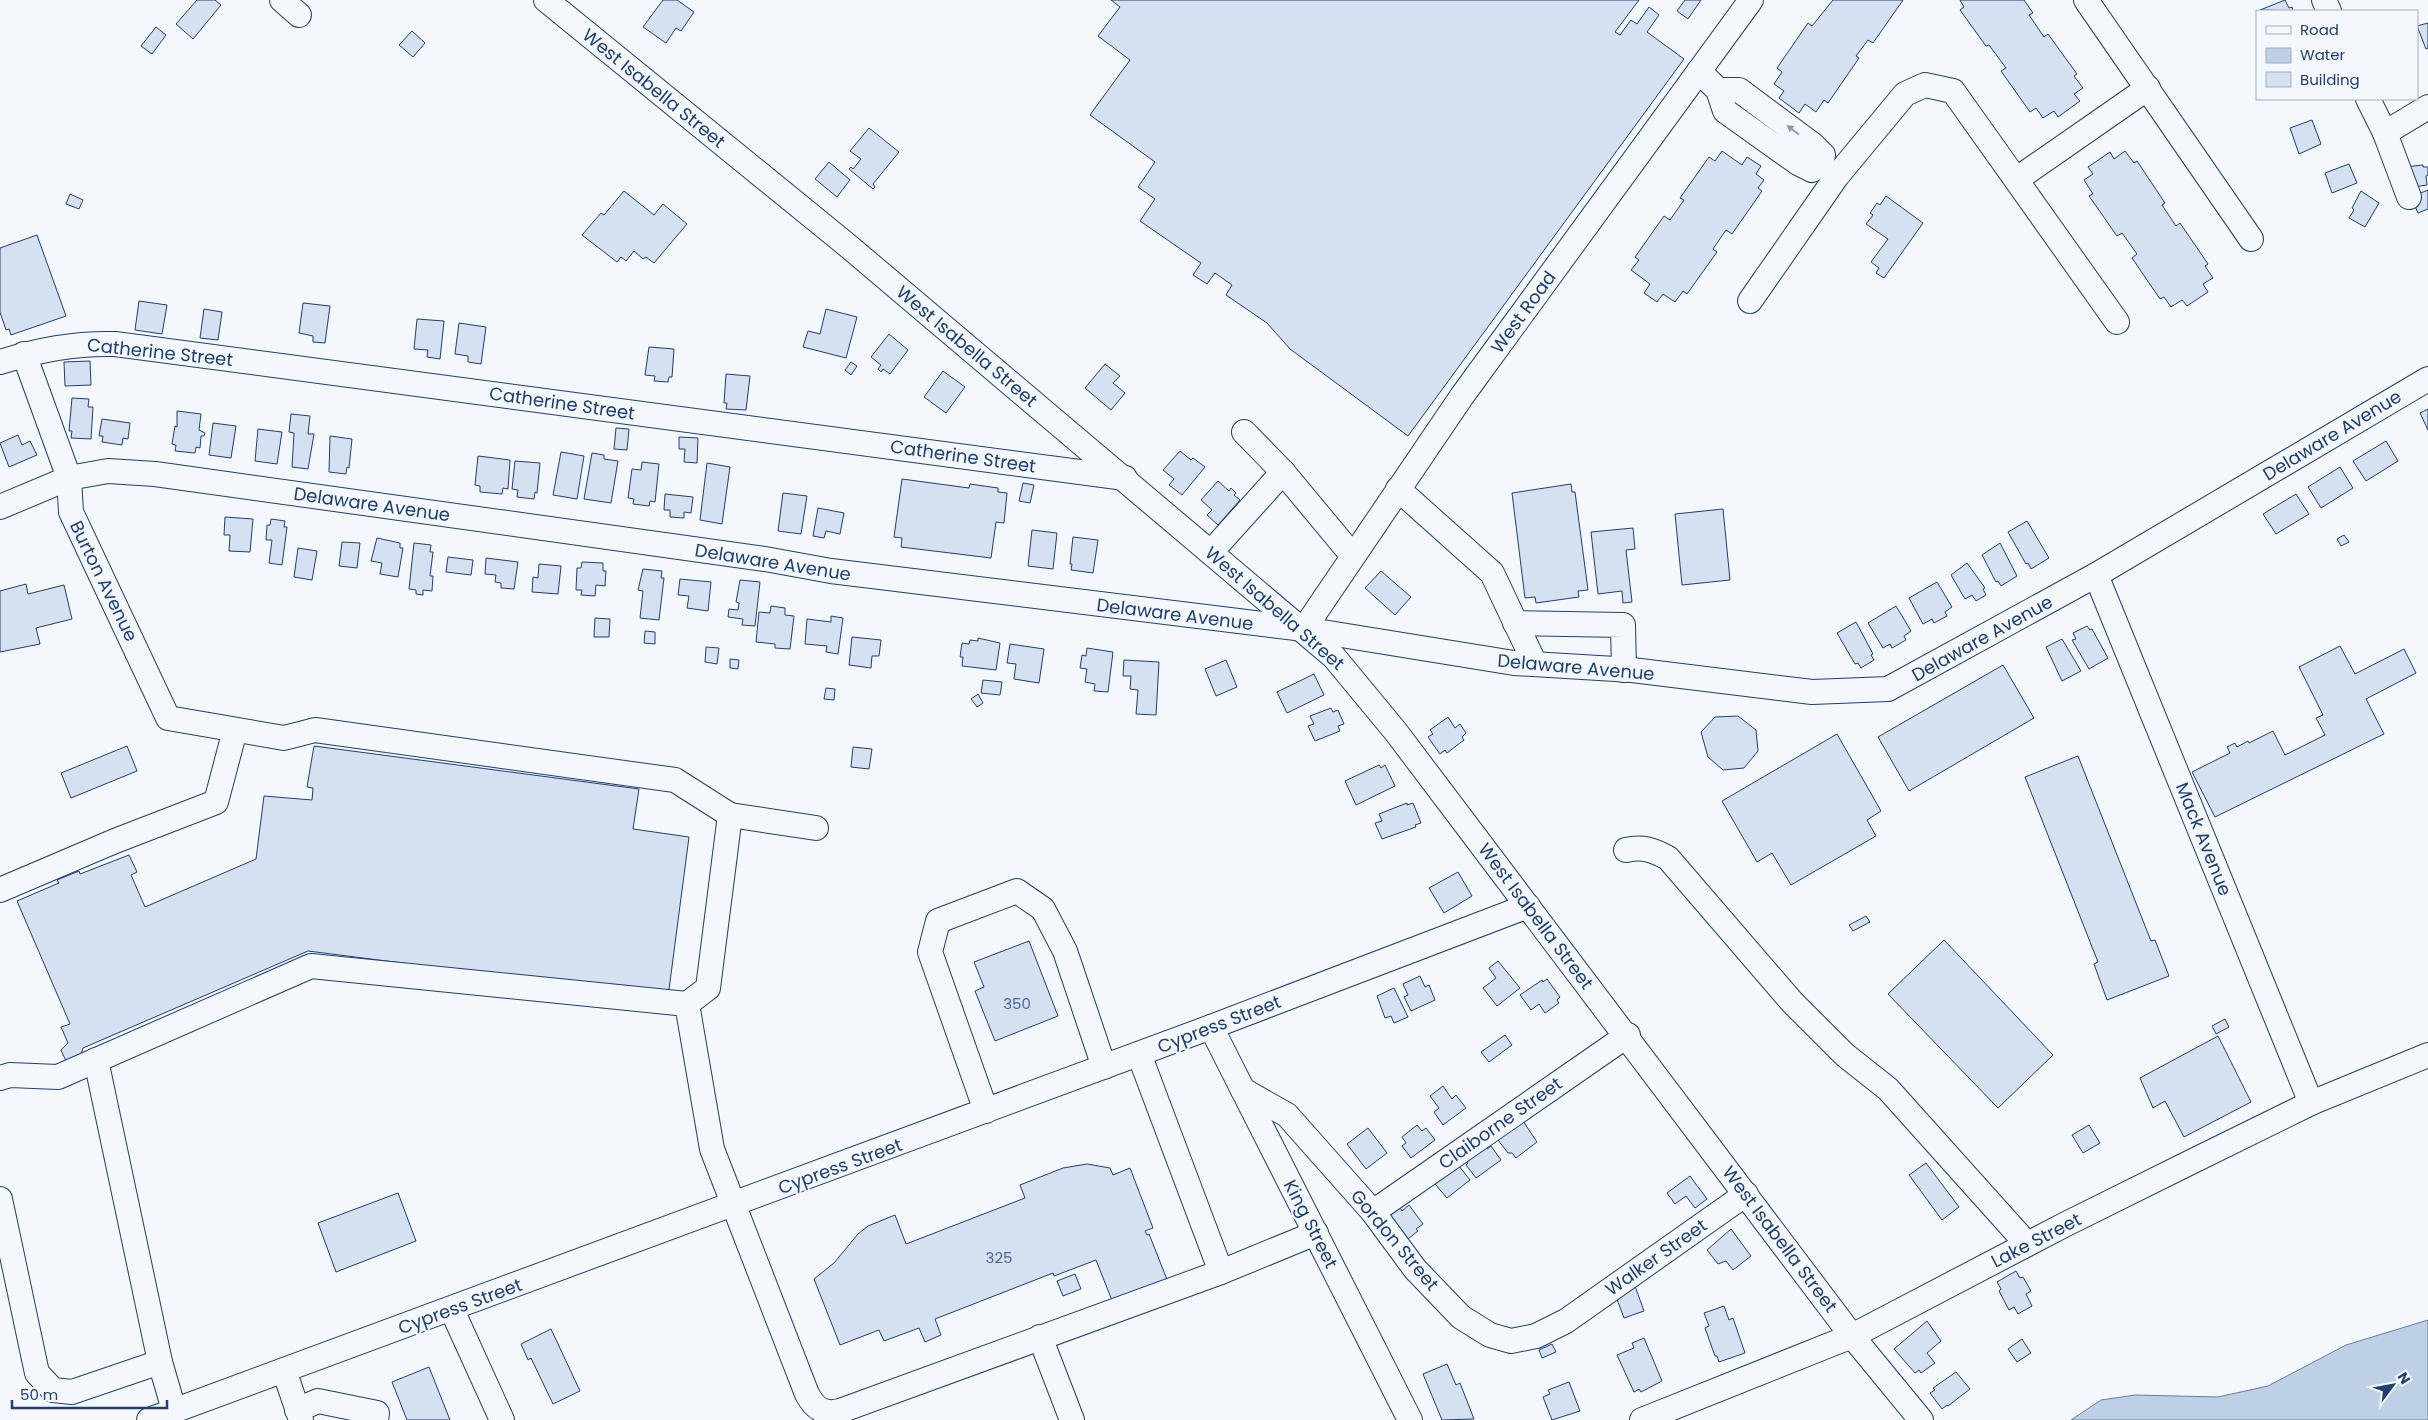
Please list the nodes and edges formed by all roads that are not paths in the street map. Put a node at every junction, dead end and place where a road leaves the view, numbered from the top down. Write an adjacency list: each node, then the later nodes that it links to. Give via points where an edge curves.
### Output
1 (546, 0): 21 (street, West Isabella Street)
2 (1751, 0): 4 (street, West Road)
3 (2086, 0): 5 (street)
4 (1699, 71): 9 (street, via 1718,90 1739,90 1813,144 1823,155); 22 (street, West Road)
5 (2148, 88): 10 (street); 12 (street)
6 (2368, 100): 8 (street)
7 (2428, 107): 8 (street)
8 (2385, 133): 11 (street)
9 (1829, 170): 10 (street, via 1905,94 1925,85 1953,91); 13 (street)
10 (2017, 179): 14 (street)
11 (2409, 197)
12 (2251, 240)
13 (1750, 301)
14 (2117, 322)
15 (24, 354): 16 (street, Catherine Street); 20 (street, Burton Avenue); 21 (street, Catherine Street, via 83,343 115,344)
16 (0, 362)
17 (2428, 379): 26 (street, Delaware Avenue)
18 (1244, 432): 19 (street)
19 (1283, 472): 24 (street); 25 (street)
20 (69, 478): 23 (street, Delaware Avenue); 28 (street, Delaware Avenue, via 108,472 155,474 831,571); 31 (street, Burton Avenue, via 71,512 168,718)
21 (1125, 478): 24 (street, West Isabella Street)
22 (1398, 489): 25 (street, West Road); 27 (street, via 1492,572)
23 (0, 507)
24 (1211, 552): 28 (street, West Isabella Street)
25 (1352, 555): 28 (street, West Road)
26 (2096, 575): 30 (street, Delaware Avenue, via 1888,689 1812,692); 46 (street, Mack Avenue)
27 (1515, 623): 29 (street); 30 (street, via 1623,625)
28 (1304, 630): 29 (street, Delaware Avenue); 36 (street, West Isabella Street, via 1364,691)
29 (1535, 664): 30 (street, Delaware Avenue)
30 (1624, 670)
31 (235, 730): 32 (street, via 284,738 315,730 675,780); 35 (street, via 216,802)
32 (730, 816): 33 (street); 37 (street, via 708,988)
33 (816, 828)
34 (1626, 850): 53 (street, via 1652,849 1668,858 1792,1002 1845,1055 1888,1089)
35 (0, 890)
36 (1528, 906): 38 (street, Cypress Street); 39 (street, West Isabella Street)
37 (687, 1004): 42 (street, via 312,966); 50 (street, via 712,1149)
38 (1211, 1027): 40 (street, Cypress Street); 45 (street, King Street)
39 (1628, 1035): 48 (street, West Isabella Street); 51 (street, Claiborne Street)
40 (1140, 1054): 43 (street, Cypress Street); 54 (street)
41 (2428, 1055): 46 (street, Lake Street)
42 (96, 1060): 44 (street, via 58,1077 10,1075); 59 (street)
43 (1104, 1067): 47 (street, Cypress Street); 47 (street, via 1065,951 1043,909 1017,891 938,921 930,952)
44 (0, 1078)
45 (1243, 1090): 51 (street, Gordon Street, via 1287,1115); 52 (street, King Street)
46 (2311, 1103): 53 (street, Lake Street)
47 (986, 1111): 50 (street, Cypress Street)
48 (1746, 1194): 56 (street, Walker Street); 57 (street, West Isabella Street)
49 (0, 1199): 59 (street, via 37,1373 53,1390 72,1392)
50 (733, 1205): 55 (street, Cypress Street); 58 (street, via 807,1394 822,1411 840,1411)
51 (1373, 1212): 56 (street, Gordon Street, via 1415,1269 1435,1290 1461,1317 1490,1334 1511,1341 1529,1338)
52 (1316, 1233): 54 (street); 67 (street, King Street)
53 (2027, 1244): 57 (street, Lake Street)
54 (1221, 1272): 58 (street)
55 (452, 1310): 60 (street, Cypress Street); 65 (street)
56 (1566, 1321)
57 (1852, 1336): 68 (street, Lake Street); 69 (street, West Isabella Street)
58 (1040, 1337): 66 (street)
59 (160, 1362): 61 (street)
60 (284, 1370): 61 (street, Cypress Street); 62 (street)
61 (174, 1410): 63 (street, Cypress Street)
62 (299, 1415): 64 (street, via 318,1401 377,1413)
63 (149, 1420)
64 (376, 1420)
65 (502, 1420)
66 (1072, 1420)
67 (1410, 1420)
68 (1642, 1420)
69 (1921, 1420)

